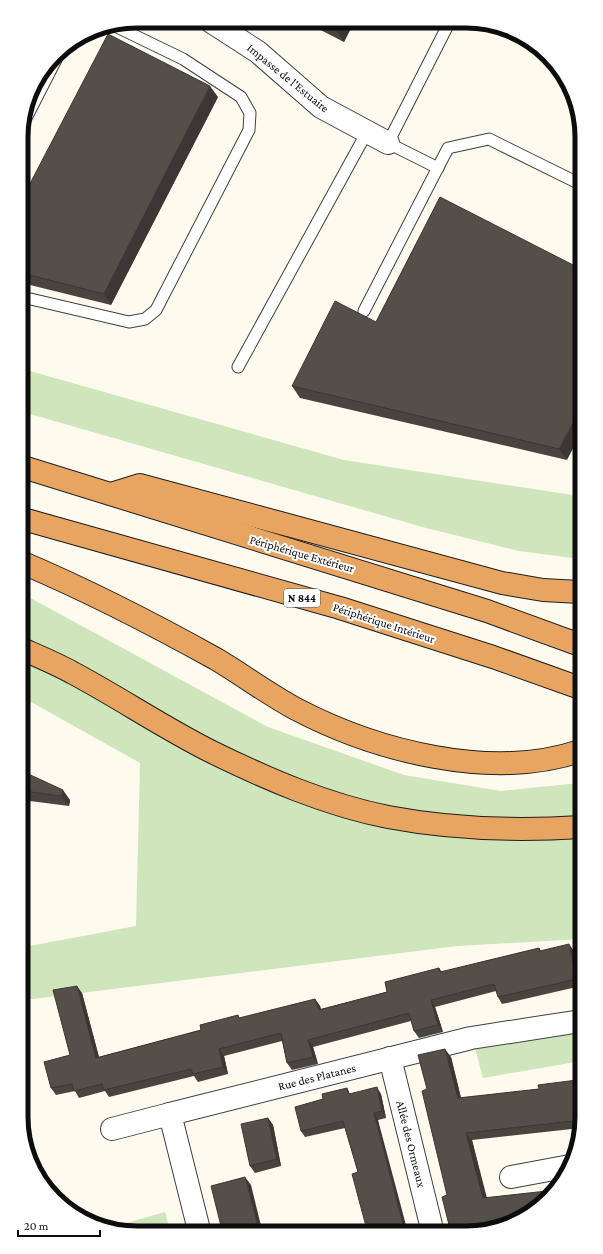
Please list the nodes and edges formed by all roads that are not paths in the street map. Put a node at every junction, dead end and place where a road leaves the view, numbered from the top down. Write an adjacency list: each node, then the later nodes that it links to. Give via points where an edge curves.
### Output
1 (220, 28): 6 (street, Impasse de l'Estuaire, via 258,52 321,107)
2 (446, 28): 7 (lane)
3 (121, 29): 10 (lane, via 183,59 241,98 250,113 249,130 156,310 145,319 129,322)
4 (50, 72): 5 (lane)
5 (34, 103)
6 (366, 132): 7 (street, Impasse de l'Estuaire); 12 (lane)
7 (388, 143): 8 (lane)
8 (438, 168): 9 (lane, via 448,148 489,139); 11 (lane)
9 (575, 182)
10 (28, 297)
11 (364, 311)
12 (238, 367)
13 (28, 469): 14 (highway, Périphérique Extérieur)
14 (111, 494): 17 (highway, via 140,485 502,583 543,590); 18 (highway, Périphérique Extérieur, via 487,611)
15 (28, 520): 20 (highway, Périphérique Intérieur / N 844, via 340,608)
16 (28, 565): 21 (highway, via 86,590 216,660 295,708 330,725 395,748 428,756 491,763 519,763)
17 (575, 592)
18 (575, 643)
19 (28, 652): 22 (highway, via 72,672 212,752 281,784 333,802 387,817 435,824 528,830)
20 (575, 686)
21 (575, 753)
22 (575, 828)
23 (575, 1022): 24 (street, Rue des Platanes, via 471,1038)
24 (390, 1058): 25 (street, Rue des Platanes); 30 (street, Allée des Ormeaux)
25 (170, 1114): 26 (street, Rue des Platanes); 29 (street)
26 (112, 1129)
27 (563, 1167): 28 (street)
28 (511, 1177)
29 (198, 1226)
30 (431, 1226)

